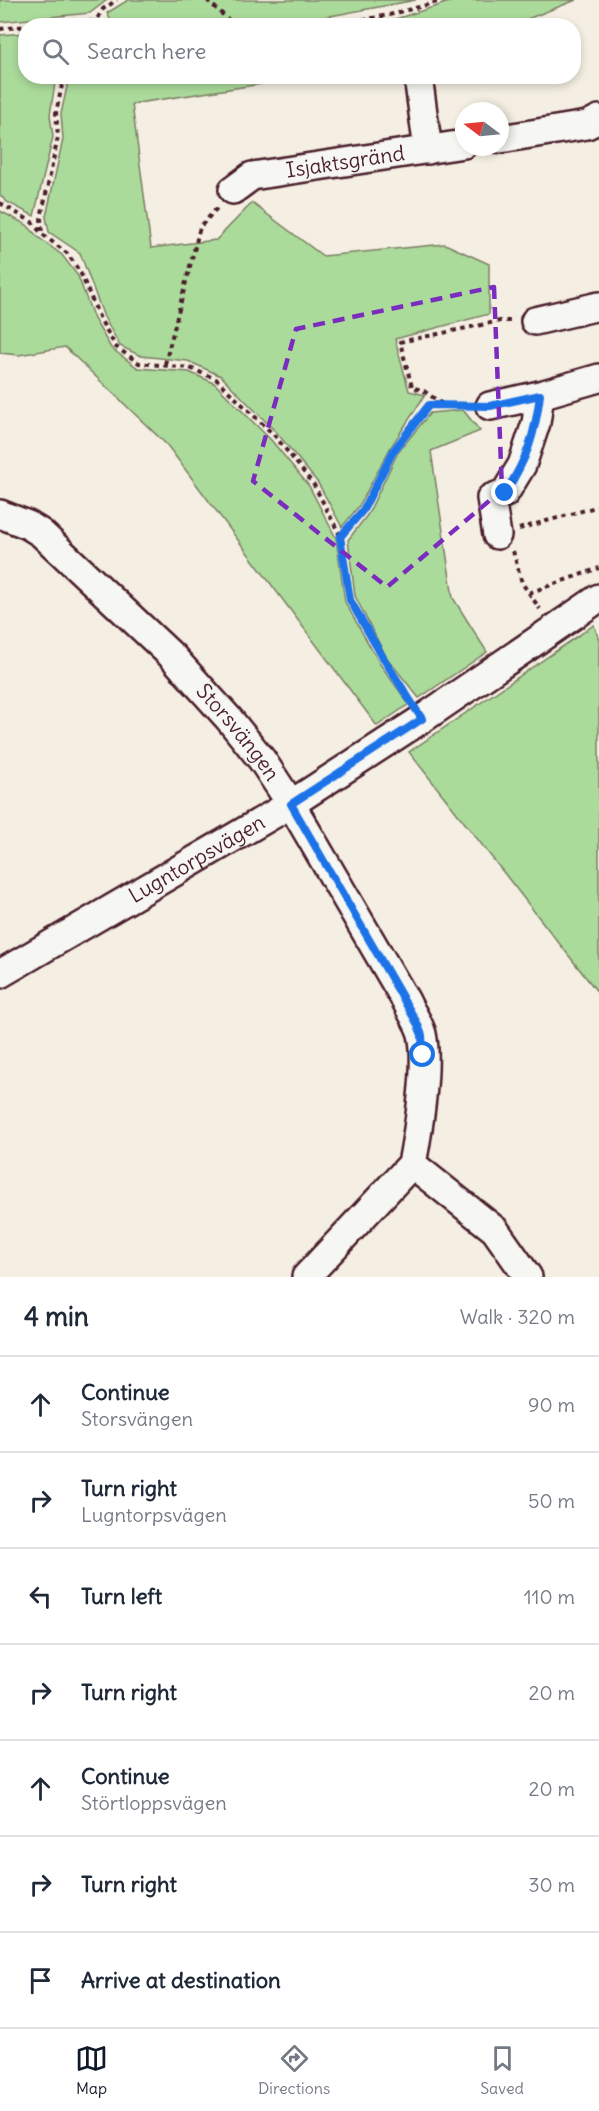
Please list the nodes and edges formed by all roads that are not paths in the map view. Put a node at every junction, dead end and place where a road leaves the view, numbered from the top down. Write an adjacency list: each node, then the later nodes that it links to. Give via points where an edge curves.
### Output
1 (419, 84): 5 (street)
2 (599, 119): 3 (street, via 587,125)
3 (509, 137)
4 (455, 146): 5 (street, Isjaktsgränd)
5 (428, 150): 6 (street, Isjaktsgränd, via 252,176)
6 (233, 190)
7 (599, 306): 8 (street)
8 (535, 321)
9 (599, 378): 10 (street)
10 (540, 395): 11 (street); 13 (street, via 536,423 522,465 505,493 491,498)
11 (490, 406)
12 (0, 514): 15 (street, Storsvängen, via 41,533 173,657 236,727)
13 (504, 540)
14 (599, 598): 15 (street, Lugntorpsvägen)
15 (291, 804): 16 (street, Lugntorpsvägen); 17 (street, Storsvängen, via 422,1035 423,1071)
16 (0, 974)
17 (412, 1164): 18 (street); 19 (street, via 495,1230)
18 (306, 1277)
19 (528, 1277)

